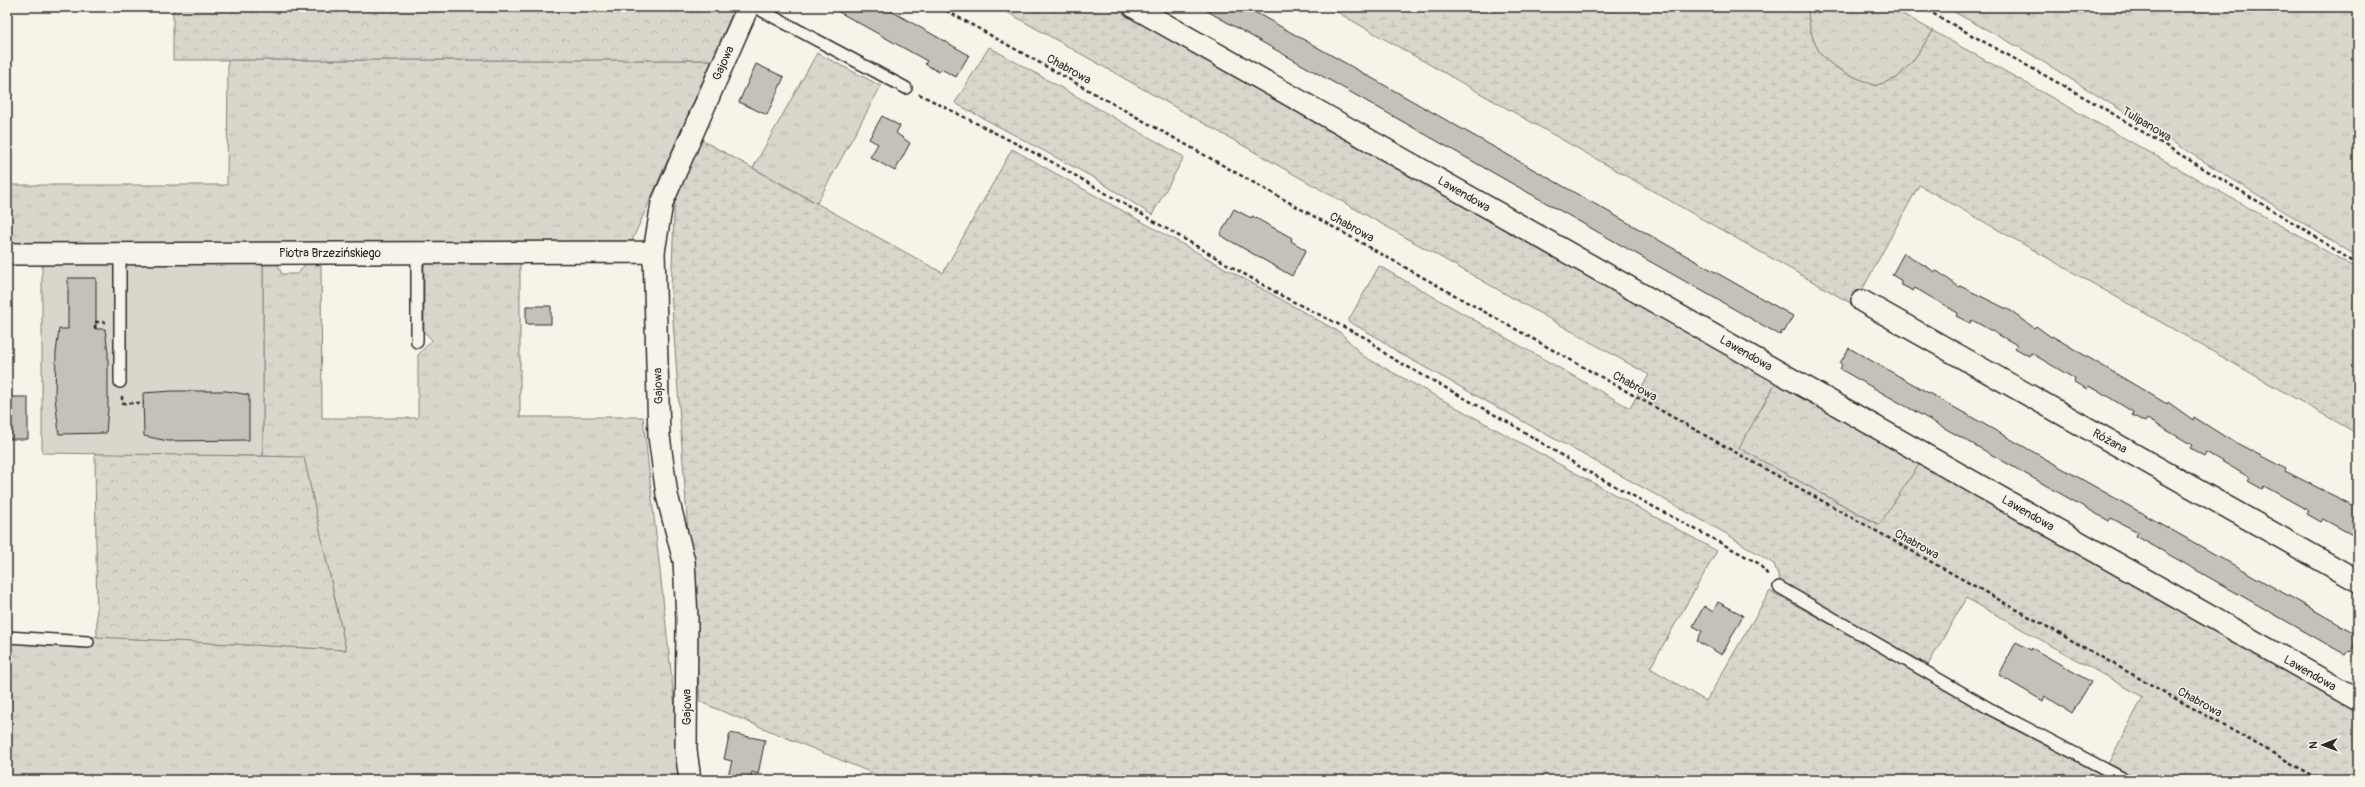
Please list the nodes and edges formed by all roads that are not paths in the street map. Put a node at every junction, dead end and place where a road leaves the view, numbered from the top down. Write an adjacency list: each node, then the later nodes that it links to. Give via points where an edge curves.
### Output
1 (748, 7): 6 (street, Gajowa, via 662,204)
2 (756, 7): 4 (lane)
3 (1134, 7): 16 (street, Lawendowa)
4 (906, 88)
5 (417, 252): 6 (street, Piotra Brzezińskiego); 8 (street, Piotra Brzezińskiego); 10 (lane)
6 (654, 252): 17 (street, Gajowa, via 659,436 667,495 684,561 687,618 686,750)
7 (7, 254): 8 (street, Piotra Brzezińskiego)
8 (120, 254): 11 (lane)
9 (1862, 301): 12 (street, Różana)
10 (417, 342)
11 (120, 382)
12 (2358, 581)
13 (1779, 587): 18 (lane, via 1992,710)
14 (7, 637): 15 (lane)
15 (88, 642)
16 (2358, 700)
17 (690, 780)
18 (2126, 780)

